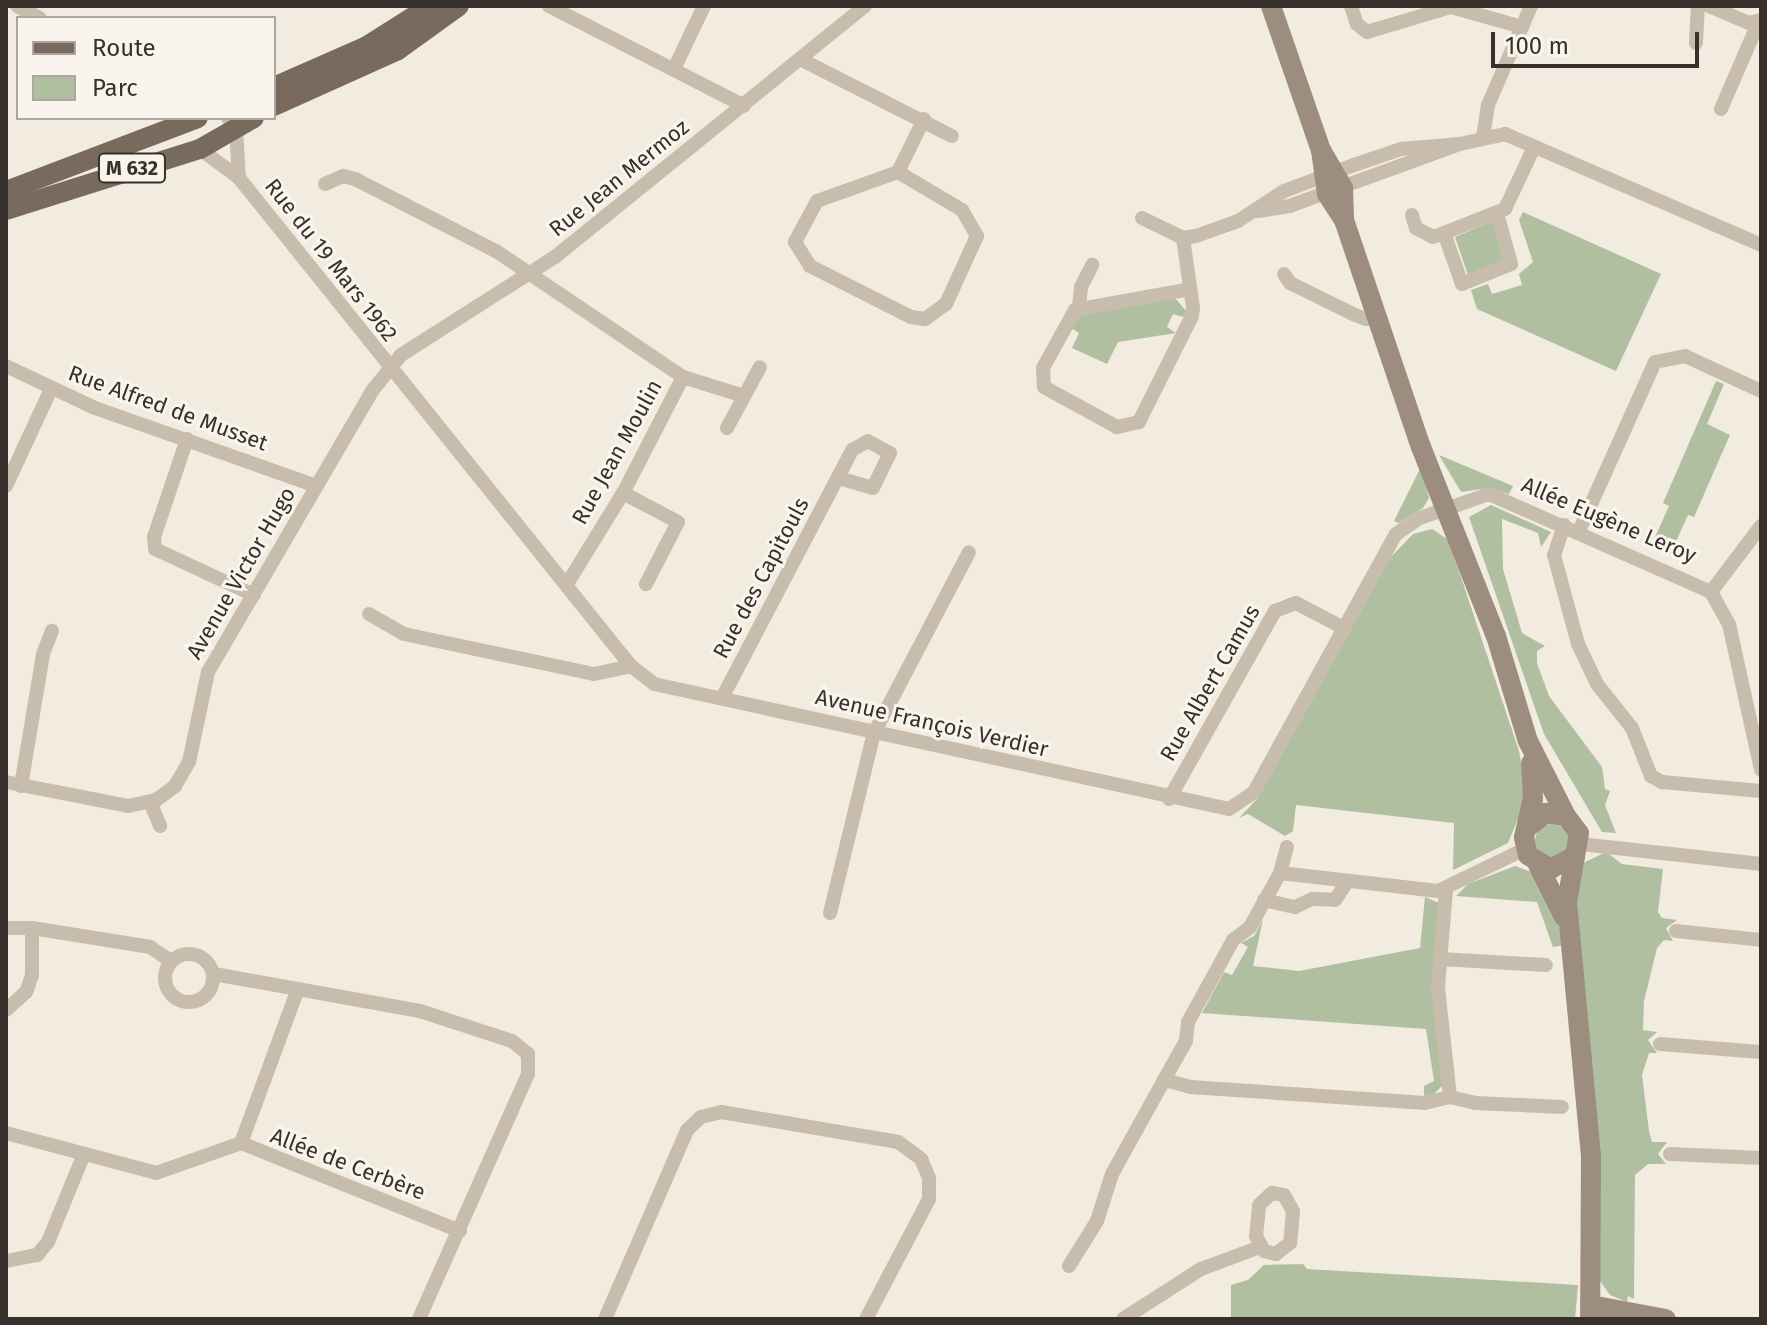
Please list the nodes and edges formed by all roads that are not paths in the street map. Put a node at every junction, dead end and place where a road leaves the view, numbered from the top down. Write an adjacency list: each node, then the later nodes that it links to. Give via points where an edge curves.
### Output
1 (17, 6): 12 (street)
2 (430, 6): 18 (main road, via 367,46)
3 (459, 6): 19 (main road, via 398,50)
4 (549, 6): 17 (street)
5 (704, 6): 17 (street)
6 (865, 6): 16 (street, Rue Jean Mermoz)
7 (1271, 6): 33 (main road)
8 (1351, 6): 14 (street, via 1357,24 1367,32 1451,7)
9 (1531, 6): 14 (street)
10 (1698, 6): 15 (street)
11 (1709, 6): 13 (street, via 1749,23)
12 (36, 16)
13 (1760, 21): 21 (street)
14 (1522, 27): 27 (street, via 1488,105)
15 (1696, 43)
16 (802, 60): 20 (street, Rue Jean Mermoz); 22 (street)
17 (674, 69): 20 (street)
18 (276, 86)
19 (276, 105)
20 (744, 106): 44 (street, Rue Jean Mermoz)
21 (1721, 109)
22 (924, 119): 26 (street); 31 (street)
23 (193, 120): 25 (main road, M 632)
24 (232, 124): 29 (main road, M 632); 32 (street, Rue du 19 Mars 1962)
25 (172, 129): 30 (main road, via 170,142); 35 (main road, M 632)
26 (952, 136)
27 (1483, 137): 28 (street, via 1498,133); 33 (street)
28 (1534, 147): 37 (street, via 1509,204); 42 (street)
29 (200, 149): 30 (main road, M 632); 32 (street, Rue du 19 Mars 1962)
30 (178, 155): 36 (main road, M 632)
31 (898, 172): 31 (street, via 962,210 976,229 975,248 954,290 930,318 911,317 810,266 795,242 817,201)
32 (239, 178): 51 (street, Rue du 19 Mars 1962)
33 (1332, 182): 41 (street, via 1284,191 1258,211); 48 (main road)
34 (325, 184): 44 (street, Rue Jean Moulin, via 343,176 355,179)
35 (6, 191)
36 (6, 210)
37 (1497, 213): 40 (street); 40 (street, via 1512,260 1502,271 1462,284)
38 (1412, 215): 40 (street, via 1416,228 1433,237)
39 (1142, 218): 41 (street)
40 (1444, 233)
41 (1183, 238): 46 (street)
42 (1761, 245)
43 (1092, 265): 47 (street, via 1081,287)
44 (530, 272): 51 (street, Rue Jean Mermoz, via 412,344); 52 (street, Rue Jean Moulin)
45 (1284, 274): 48 (street, via 1290,283)
46 (1190, 289): 47 (street); 47 (street, via 1192,316 1141,419 1126,429 1051,395 1042,383 1043,368)
47 (1079, 307)
48 (1371, 317): 62 (main road)
49 (6, 366): 53 (street, Rue Alfred de Musset)
50 (760, 367): 55 (street)
51 (390, 369): 60 (street, Avenue Victor Hugo); 67 (street, Avenue François Verdier)
52 (683, 377): 55 (street); 61 (street, Rue Jean Moulin)
53 (51, 389): 57 (street, Rue Alfred de Musset); 59 (street)
54 (1761, 391): 65 (street, via 1685,356 1655,362)
55 (744, 396): 56 (street)
56 (727, 428)
57 (187, 439): 60 (street, Rue Alfred de Musset); 70 (street, via 154,537 155,549)
58 (838, 478): 75 (street, Rue des Capitouls)
59 (6, 486)
60 (317, 486): 70 (street, Avenue Victor Hugo)
61 (623, 493): 67 (street, Rue Jean Moulin); 68 (street, via 678,522)
62 (1446, 508): 63 (street, Allée Eugène Leroy, via 1489,494); 72 (street, Avenue François Verdier, via 1396,534); 77 (main road, via 1496,636)
63 (1564, 525): 65 (street, Allée Eugène Leroy); 81 (street, via 1554,555 1581,652 1597,684 1632,728 1651,776 1662,782)
64 (1761, 526): 69 (street)
65 (1579, 531): 69 (street, Allée Eugène Leroy)
66 (969, 552): 76 (street)
67 (567, 584): 74 (street, Avenue François Verdier)
68 (646, 584)
69 (1711, 592): 78 (street, Allée Eugène Leroy, via 1729,624)
70 (254, 595): 83 (street, Avenue Victor Hugo, via 208,672 182,779)
71 (369, 614): 74 (street, via 404,634 594,674)
72 (1342, 627): 82 (street, Avenue François Verdier, via 1251,795 1222,809); 82 (street, Rue Albert Camus, via 1296,603 1275,611)
73 (52, 631): 80 (street)
74 (631, 666): 75 (street, Avenue François Verdier, via 654,684)
75 (722, 698): 76 (street, Avenue François Verdier)
76 (874, 733): 82 (street, Avenue François Verdier); 95 (street)
77 (1528, 741): 84 (main road); 86 (main road, via 1534,790)
78 (1759, 750): 79 (street, Allée Eugène Leroy)
79 (1761, 770)
80 (14, 784): 83 (street, via 128,806)
81 (1761, 791)
82 (1169, 799)
83 (150, 802): 85 (street)
84 (1566, 816): 86 (main road, via 1546,813); 88 (main road, via 1577,828)
85 (160, 826)
86 (1528, 827): 89 (main road)
87 (1287, 847): 91 (street)
88 (1578, 850): 89 (main road, via 1558,868); 90 (street); 99 (main road, via 1567,902)
89 (1532, 857): 93 (street); 99 (main road)
90 (1761, 864)
91 (1280, 873): 92 (street); 94 (street)
92 (1347, 882): 93 (street); 94 (street, via 1335,900 1308,899 1295,907)
93 (1446, 890): 101 (street)
94 (1264, 900): 109 (street, via 1226,952)
95 (830, 913)
96 (6, 928): 97 (street)
97 (32, 928): 102 (street, via 150,947); 106 (street, via 32,981)
98 (1676, 931): 100 (street)
99 (1569, 932): 121 (main road, via 1591,1155)
100 (1761, 940)
101 (1441, 959): 103 (street); 110 (street, via 1439,999)
102 (171, 961): 104 (street, via 196,955); 104 (street, via 165,985 182,1002 206,997)
103 (1546, 965)
104 (214, 974): 105 (street)
105 (298, 989): 113 (street, Allée de Cerbère); 117 (street, via 420,1011 512,1041 528,1054 528,1074)
106 (6, 1010)
107 (1660, 1044): 108 (street)
108 (1761, 1052)
109 (1164, 1080): 110 (street, via 1191,1087 1425,1103); 120 (street, via 1112,1174 1097,1221)
110 (1450, 1097): 111 (street)
111 (1562, 1107)
112 (6, 1133): 114 (street)
113 (241, 1143): 114 (street, via 161,1173); 117 (street, Allée de Cerbère)
114 (84, 1154): 119 (street, via 48,1242 37,1255)
115 (1670, 1154): 116 (street)
116 (1761, 1158)
117 (460, 1231): 122 (street)
118 (1260, 1247): 125 (street, via 1201,1269)
119 (6, 1261)
120 (1069, 1266)
121 (1590, 1312): 126 (main road)
122 (419, 1319)
123 (605, 1319): 124 (street, via 687,1130 701,1117 721,1112 898,1142 921,1159 929,1178 929,1199)
124 (866, 1319)
125 (1123, 1319)
126 (1666, 1319)

